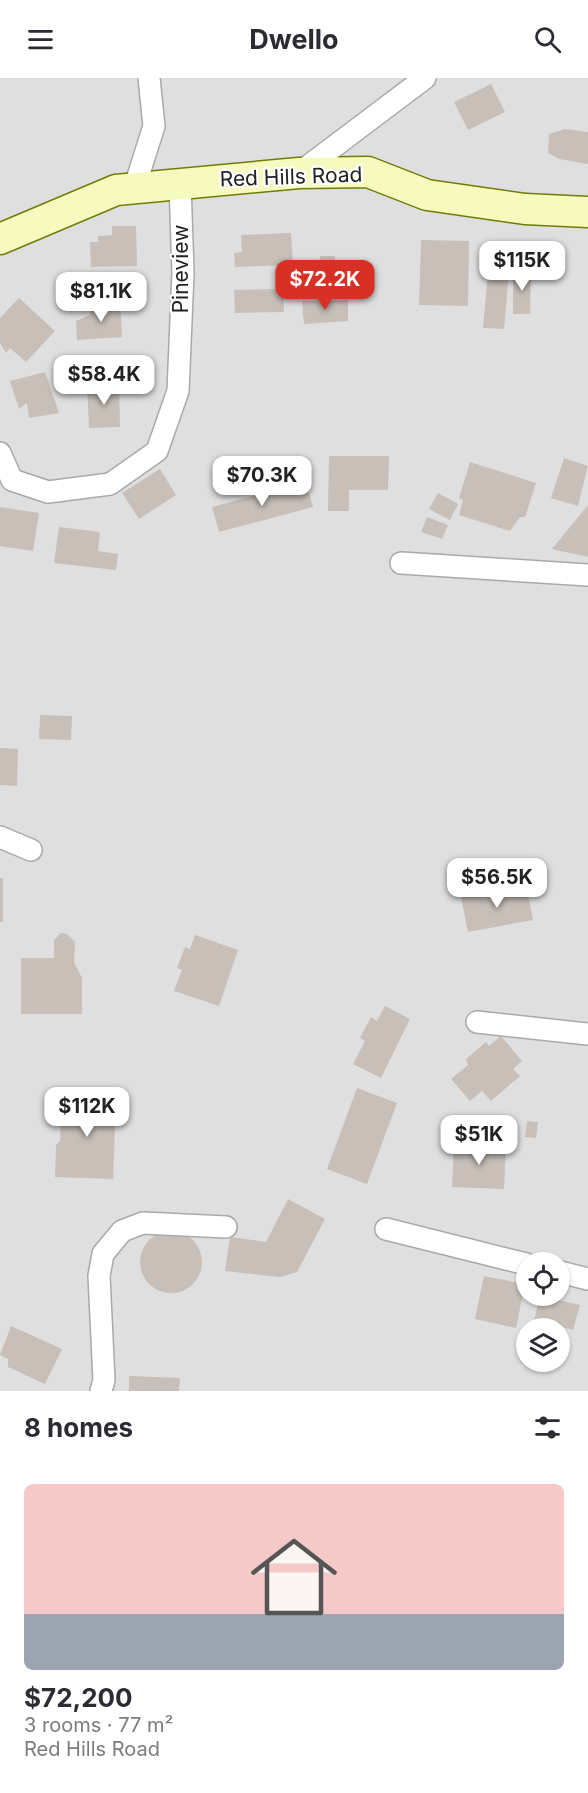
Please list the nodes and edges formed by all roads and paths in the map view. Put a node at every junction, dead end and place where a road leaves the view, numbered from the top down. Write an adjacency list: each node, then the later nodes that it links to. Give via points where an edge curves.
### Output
1 (149, 78): 5 (street, via 154,126)
2 (424, 78): 3 (street)
3 (299, 173): 4 (main road, Red Hills Road); 6 (main road, Red Hills Road, via 368,172 427,195 525,209)
4 (180, 183): 5 (main road, Red Hills Road); 8 (street, Pineview, via 183,273 178,391 157,451 110,484 48,492 12,480)
5 (135, 186): 7 (main road, Red Hills Road, via 116,190)
6 (588, 212)
7 (0, 239)
8 (0, 453)
9 (401, 563): 10 (street)
10 (588, 575)
11 (0, 837): 12 (street)
12 (31, 850)
13 (477, 1022): 14 (street)
14 (588, 1034)
15 (226, 1227): 20 (street, via 143,1223 122,1231 103,1254 99,1276)
16 (386, 1229): 17 (street)
17 (516, 1262)
18 (570, 1274): 19 (street)
19 (588, 1279)
20 (102, 1391)

